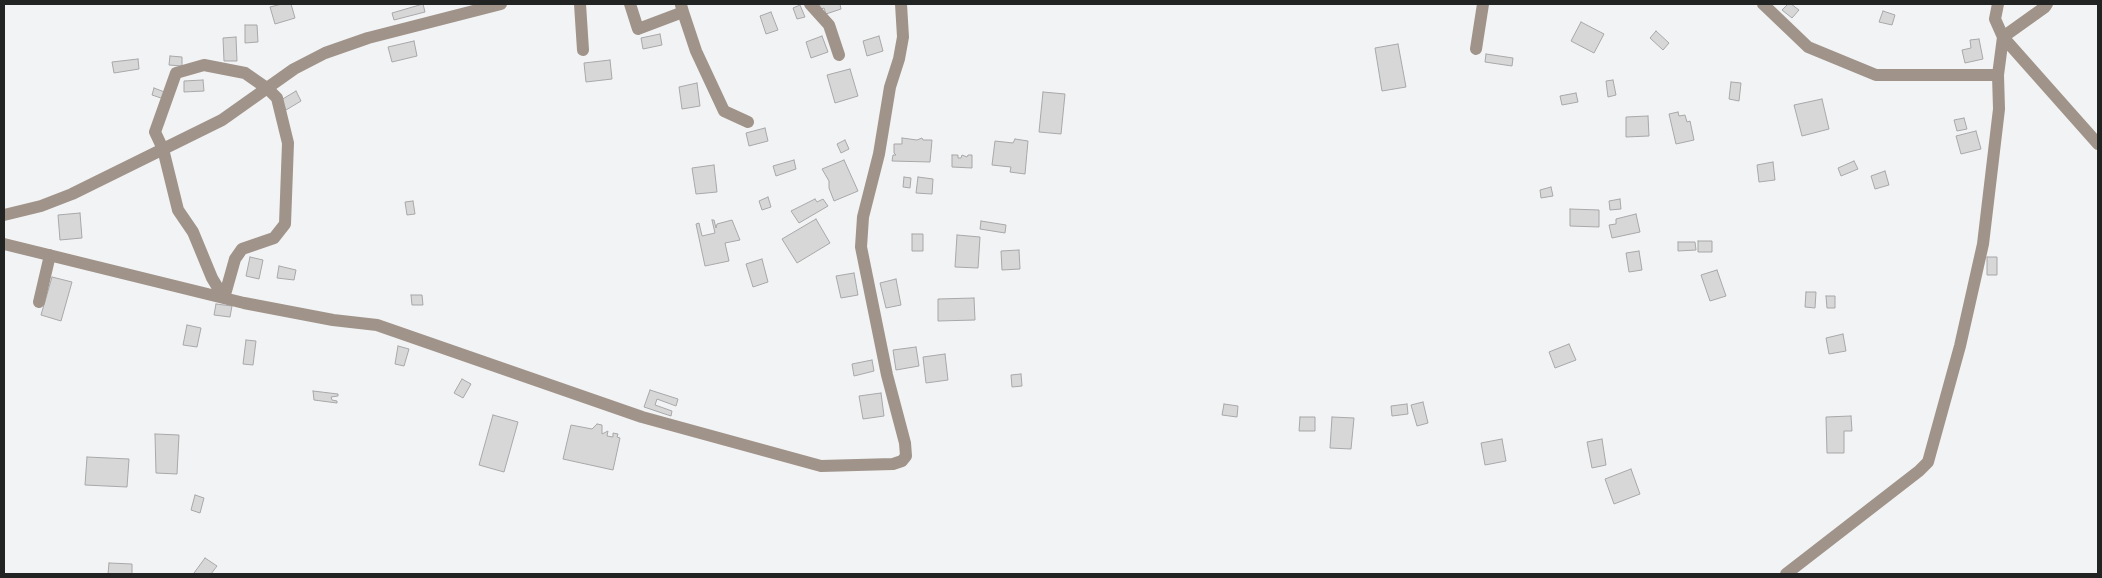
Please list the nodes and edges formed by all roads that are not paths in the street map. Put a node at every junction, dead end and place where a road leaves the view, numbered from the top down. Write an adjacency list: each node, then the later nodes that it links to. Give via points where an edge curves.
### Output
1 (501, 4): 10 (street)
2 (580, 4): 14 (street)
3 (630, 4): 11 (street, via 638,29)
4 (810, 4): 15 (street, via 829,25)
5 (902, 4): 24 (street, via 900,59 890,87 864,217 861,248 887,375 905,443 906,456 902,461 821,466 642,417 377,325 333,320)
6 (1483, 4): 13 (street)
7 (1763, 4): 16 (street, via 1808,47 1876,75)
8 (1998, 4): 12 (street, via 1995,19)
9 (2047, 4): 12 (street)
10 (485, 6): 17 (street, via 325,53 294,69)
11 (682, 8): 18 (street, via 696,51 724,111)
12 (2003, 37): 16 (street); 19 (street)
13 (1476, 49)
14 (583, 50)
15 (839, 55)
16 (1998, 75): 26 (street, via 1999,109 1983,244 1960,346 1928,462)
17 (268, 89): 20 (street, via 222,120); 20 (street, via 246,73 228,69 204,65 176,73 155,132); 24 (street, via 276,98 288,143 285,224 274,238 242,249 235,259)
18 (748, 122)
19 (2098, 144)
20 (164, 149): 21 (street, via 72,194); 24 (street, via 178,210 193,232)
21 (4, 215)
22 (4, 244): 23 (street)
23 (50, 255): 24 (street); 25 (street)
24 (224, 298)
25 (39, 302)
26 (1786, 574)

